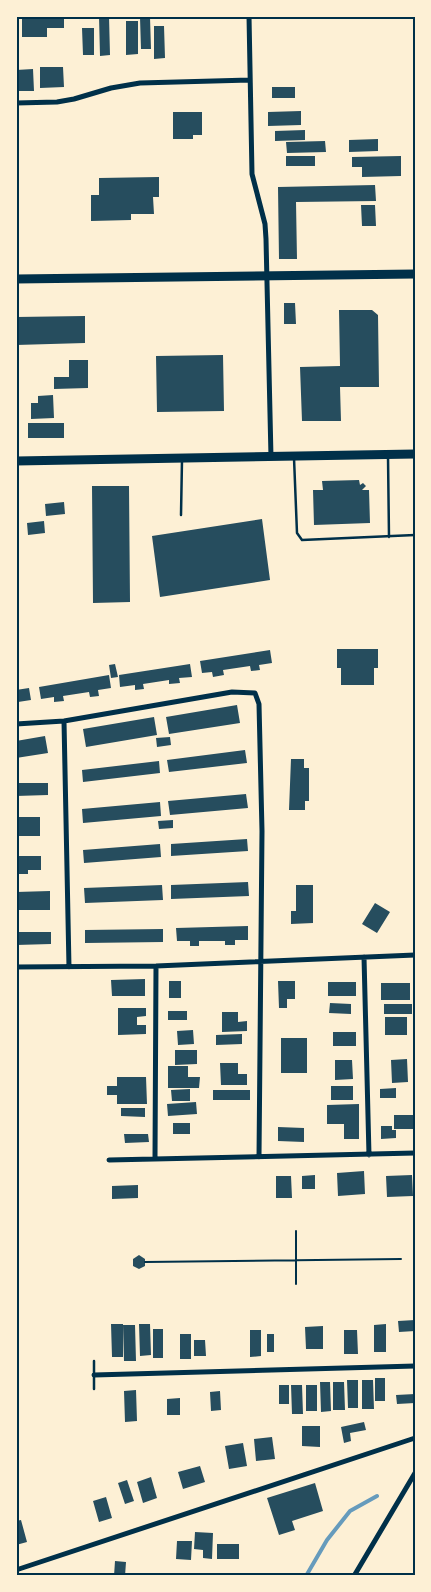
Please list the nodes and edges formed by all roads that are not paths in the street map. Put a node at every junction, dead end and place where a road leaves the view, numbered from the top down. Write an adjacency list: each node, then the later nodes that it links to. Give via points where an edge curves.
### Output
1 (249, 16): 2 (street)
2 (250, 80): 3 (street, via 140,82 57,102); 5 (street, via 252,174 265,224)
3 (16, 103)
4 (415, 274): 5 (main road)
5 (267, 275): 6 (main road); 10 (street)
6 (16, 279)
7 (415, 454): 8 (main road)
8 (388, 455): 9 (main road); 15 (lane)
9 (294, 456): 10 (main road); 15 (lane, via 297,533 302,540)
10 (270, 457): 11 (main road)
11 (182, 458): 12 (main road); 13 (lane)
12 (16, 461)
13 (181, 515)
14 (415, 536): 15 (lane)
15 (389, 537)
16 (64, 721): 17 (street); 20 (street, via 232,692 255,693 259,704 262,831); 23 (street)
17 (16, 724)
18 (415, 955): 19 (street)
19 (364, 957): 20 (street); 25 (street)
20 (261, 962): 21 (street); 26 (street)
21 (156, 966): 23 (street); 27 (street)
22 (16, 967): 23 (street)
23 (69, 967)
24 (415, 1153): 25 (street)
25 (369, 1155): 26 (street)
26 (258, 1157): 27 (street)
27 (155, 1159): 28 (street)
28 (109, 1160)
29 (94, 1361): 31 (lane)
30 (415, 1366): 31 (street)
31 (94, 1375): 32 (lane)
32 (94, 1388)
33 (415, 1438): 35 (street)
34 (415, 1473): 36 (street)
35 (16, 1570)
36 (354, 1576)

